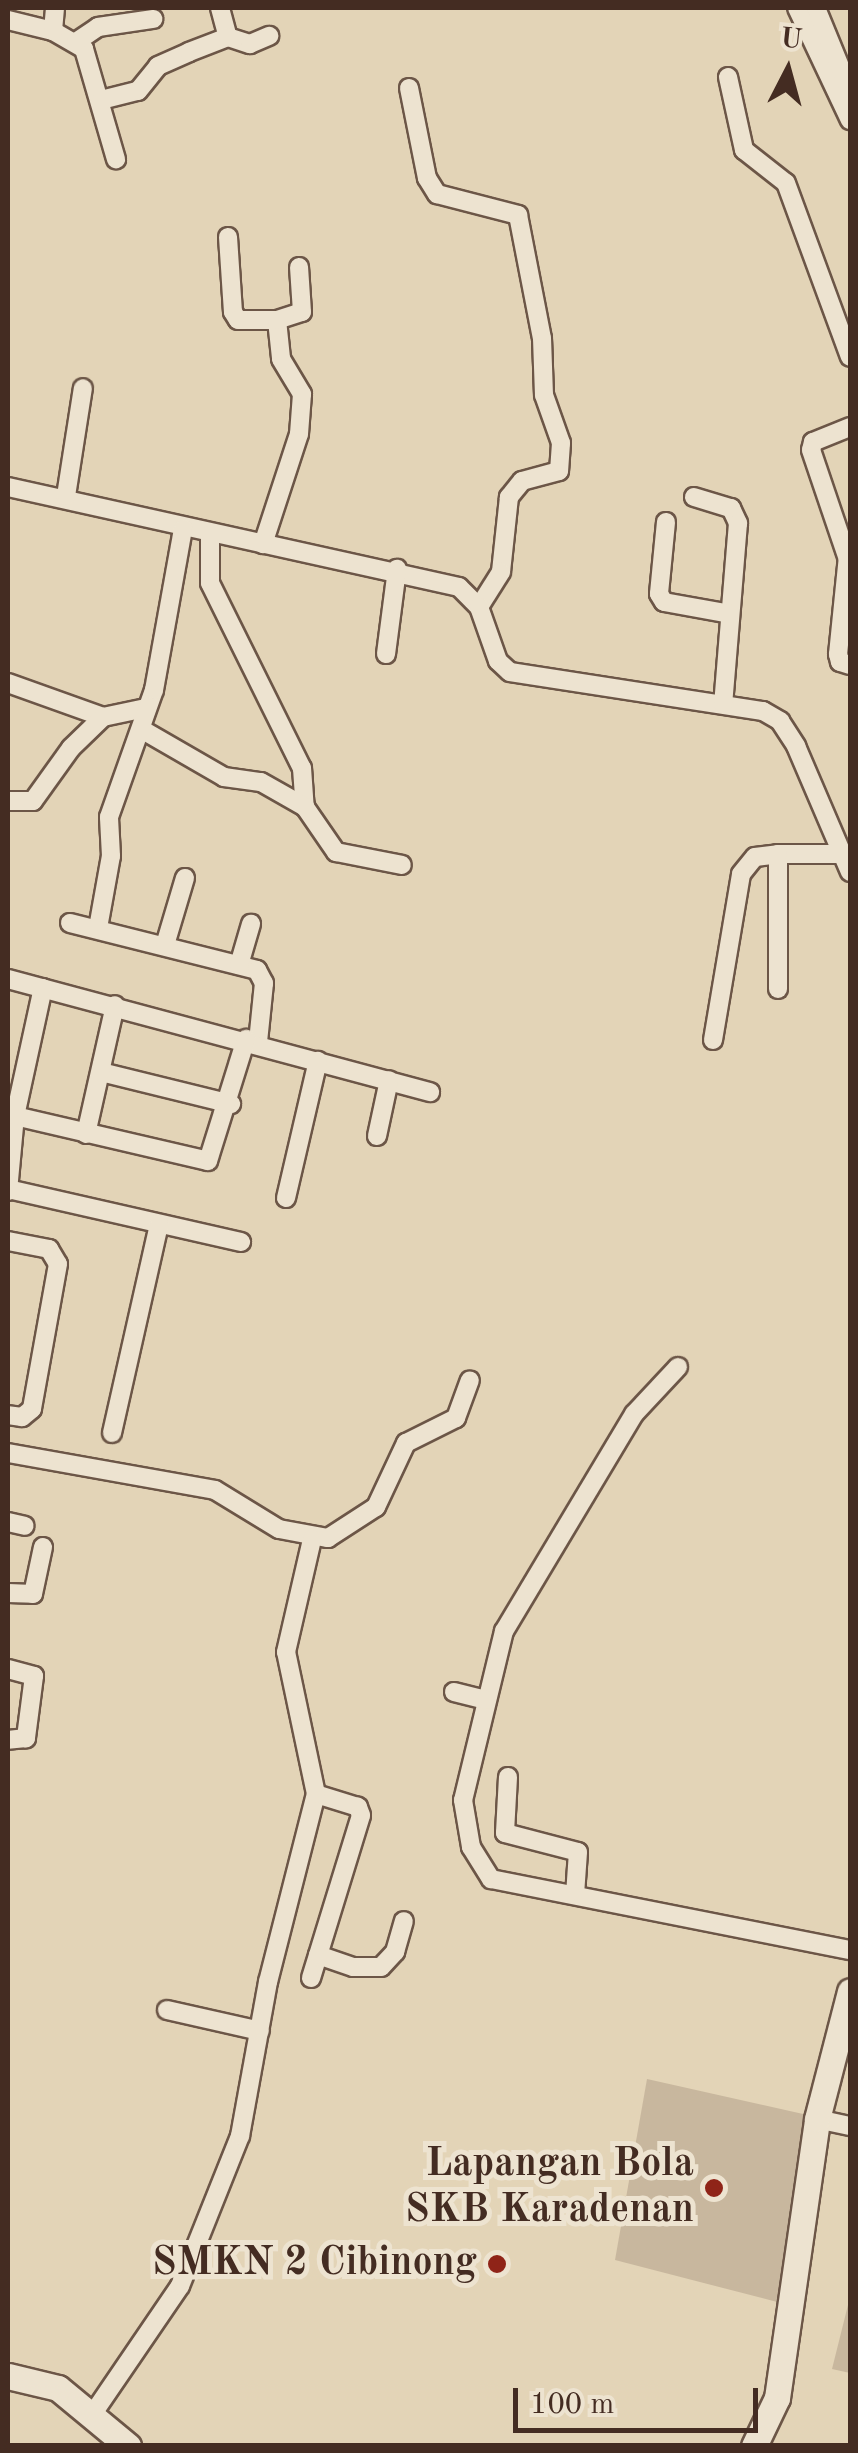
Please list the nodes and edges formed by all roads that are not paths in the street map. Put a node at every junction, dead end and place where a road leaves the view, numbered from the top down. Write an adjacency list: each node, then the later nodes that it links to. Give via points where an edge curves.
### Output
1 (55, 8): 7 (street)
2 (220, 8): 9 (street)
3 (797, 8): 15 (street)
4 (816, 8): 13 (street)
5 (154, 19): 10 (street, via 98,27)
6 (8, 20): 7 (street)
7 (54, 31): 10 (street)
8 (270, 36): 9 (street, via 250,44)
9 (228, 37): 14 (street, via 158,66 127,96)
10 (76, 42): 14 (street)
11 (728, 77): 20 (street, via 744,150 786,183)
12 (409, 88): 32 (street, via 436,194 518,215 542,338 544,394 561,444 558,471 522,482 509,497 501,572)
13 (850, 91)
14 (101, 100): 16 (street)
15 (850, 120)
16 (116, 159)
17 (228, 237): 19 (street, via 234,312 247,321)
18 (300, 267): 19 (street, via 302,312)
19 (277, 320): 29 (street, via 280,359 302,394 302,410)
20 (850, 357)
21 (83, 388): 24 (street)
22 (850, 426): 30 (street, via 814,442 812,450)
23 (8, 487): 24 (street)
24 (66, 496): 27 (street)
25 (694, 498): 33 (street, via 724,504 736,515)
26 (666, 522): 33 (street, via 659,594 664,602)
27 (183, 528): 28 (street); 38 (street, via 154,690)
28 (210, 535): 29 (street); 42 (street, via 210,583 302,768)
29 (263, 544): 31 (street)
30 (849, 560): 35 (street, via 838,654)
31 (397, 569): 32 (street, via 459,588); 34 (street)
32 (478, 608): 37 (street, via 493,650 510,672)
33 (730, 614): 37 (street)
34 (386, 654)
35 (850, 664)
36 (8, 683): 39 (street)
37 (724, 704): 44 (street, via 780,721)
38 (142, 709): 39 (street); 40 (street)
39 (103, 717): 41 (street, via 33,802)
40 (142, 729): 42 (street, via 224,777 261,782); 50 (street, via 109,817 110,872)
41 (8, 802)
42 (304, 807): 45 (street, via 336,852)
43 (778, 854): 44 (street); 55 (street); 58 (street, via 750,859 742,874)
44 (840, 854): 46 (street)
45 (402, 865)
46 (850, 872)
47 (185, 878): 51 (street)
48 (70, 922): 50 (street)
49 (251, 924): 52 (street)
50 (98, 928): 51 (street)
51 (165, 945): 52 (street)
52 (239, 965): 57 (street, via 263,978)
53 (8, 979): 54 (street)
54 (44, 988): 56 (street); 64 (street)
55 (778, 989)
56 (115, 1005): 57 (street); 60 (street)
57 (252, 1040): 59 (street); 63 (street)
58 (712, 1040)
59 (318, 1061): 61 (street); 68 (street)
60 (101, 1072): 63 (street); 65 (street)
61 (389, 1080): 62 (street); 66 (street)
62 (430, 1092)
63 (231, 1104): 65 (street, via 208,1161)
64 (15, 1116): 65 (street); 67 (street)
65 (86, 1134)
66 (377, 1136)
67 (8, 1190): 69 (street)
68 (286, 1198)
69 (159, 1224): 71 (street); 75 (street)
70 (8, 1242): 74 (street, via 48,1249 58,1264 32,1408 22,1417)
71 (242, 1242)
72 (678, 1367): 82 (street, via 634,1414 544,1574 513,1614)
73 (470, 1380): 77 (street, via 456,1418 406,1443 370,1514 344,1532)
74 (8, 1415)
75 (112, 1433)
76 (8, 1454): 77 (street, via 215,1490 279,1529)
77 (312, 1539): 85 (street, via 286,1652)
78 (43, 1547): 79 (street, via 39,1586 26,1596)
79 (8, 1593)
80 (8, 1669): 83 (street, via 34,1676 26,1738)
81 (454, 1692): 82 (street)
82 (486, 1700): 86 (street, via 463,1800 483,1873)
83 (8, 1740)
84 (508, 1777): 86 (street, via 505,1833 578,1852)
85 (316, 1794): 89 (street, via 358,1807 361,1814); 93 (street)
86 (575, 1891): 88 (street)
87 (404, 1922): 89 (street, via 395,1952 381,1967 353,1967)
88 (850, 1950)
89 (318, 1955): 90 (street)
90 (312, 1978)
91 (850, 1991): 94 (street)
92 (167, 2010): 93 (street)
93 (260, 2031): 97 (street, via 232,2162 196,2233 180,2286)
94 (817, 2119): 95 (street); 99 (street, via 777,2398)
95 (850, 2126)
96 (8, 2376): 97 (street, via 58,2388)
97 (92, 2416): 98 (street)
98 (128, 2446)
99 (754, 2446)

